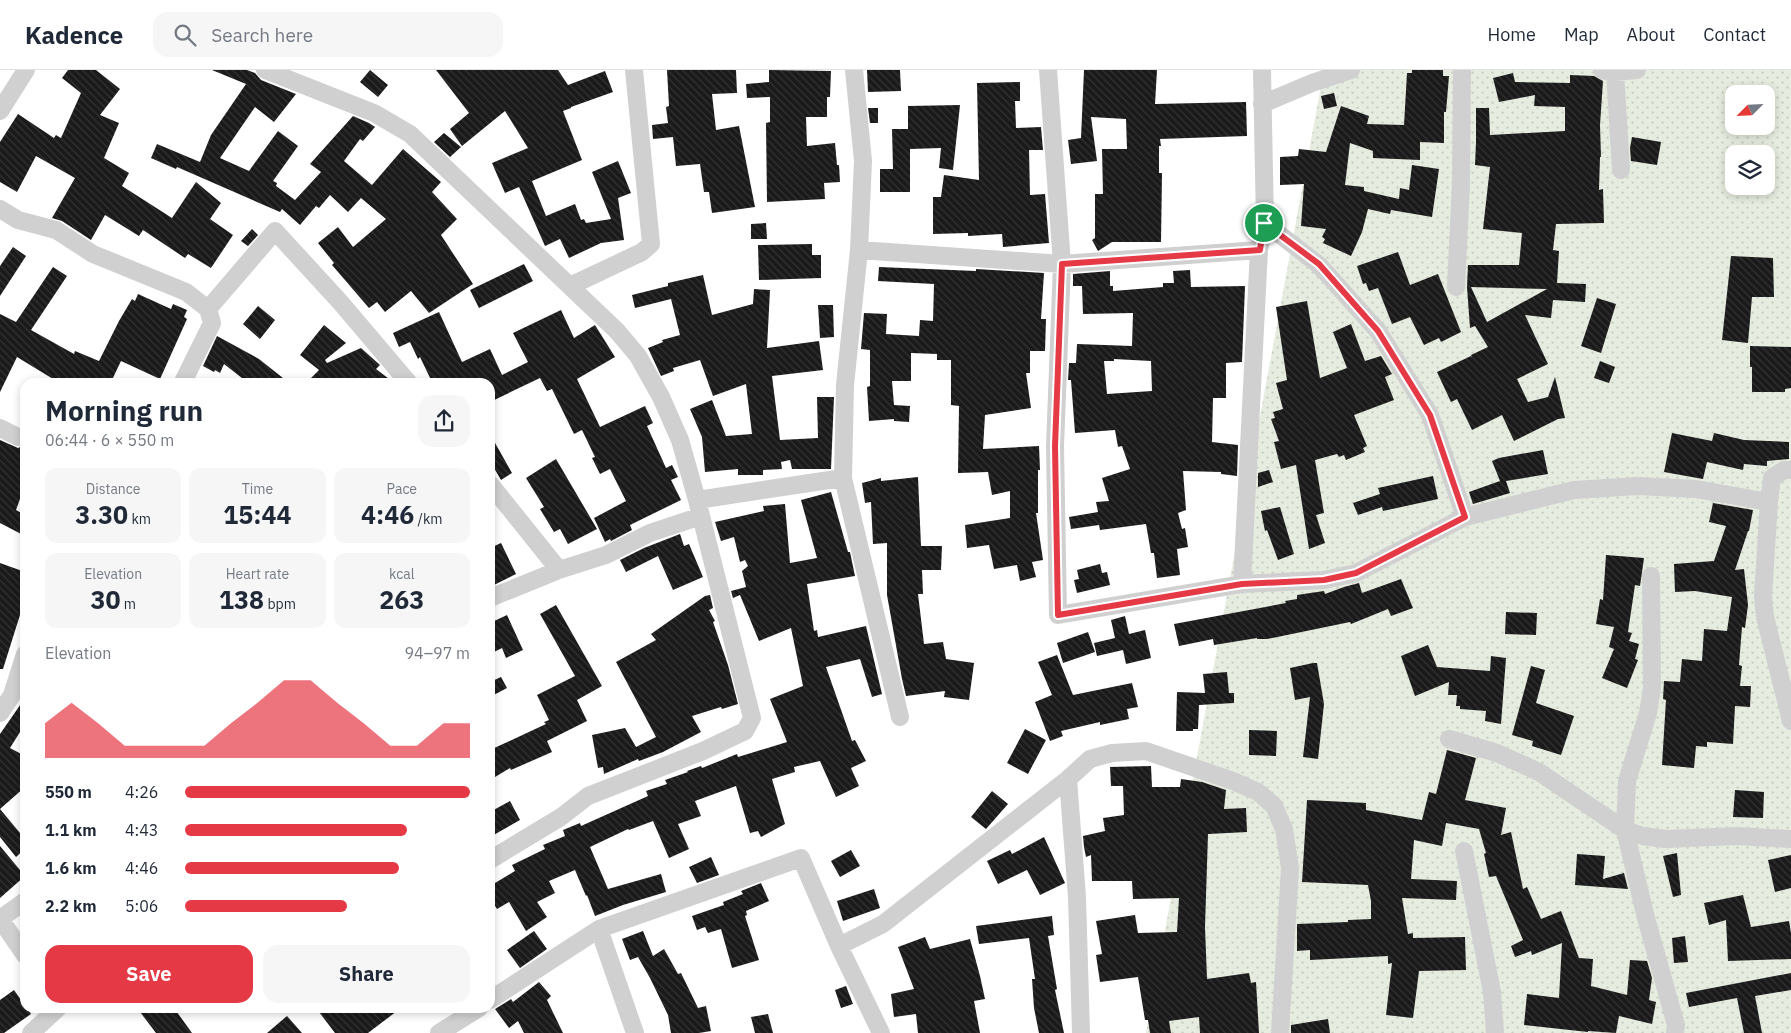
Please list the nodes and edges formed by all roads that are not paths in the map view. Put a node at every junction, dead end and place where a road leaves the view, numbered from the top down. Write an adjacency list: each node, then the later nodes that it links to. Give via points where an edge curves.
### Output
1 (26, 70): 12 (street)
2 (265, 70): 19 (street, via 374,113 410,134)
3 (634, 70): 19 (street, via 651,244 642,252)
4 (854, 70): 16 (street, via 863,161)
5 (1048, 70): 18 (street)
6 (1262, 70): 11 (street)
7 (1351, 70): 11 (street)
8 (1462, 70): 20 (street)
9 (1637, 70): 10 (street)
10 (1608, 71): 13 (street)
11 (1262, 104): 15 (street)
12 (0, 111)
13 (1622, 170)
14 (0, 209): 21 (street, via 18,220 56,230 93,254 186,292)
15 (1264, 223): 17 (street); 31 (street, via 1319,264 1378,331 1430,415)
16 (859, 250): 18 (street); 27 (street, via 845,385)
17 (1260, 250): 18 (street); 34 (street)
18 (1062, 264): 34 (street, via 1055,446 1058,615)
19 (570, 286): 30 (street, via 638,356 662,397 680,440)
20 (1456, 287)
21 (208, 309): 22 (street, via 212,323); 23 (street, via 275,231)
22 (185, 378)
23 (405, 378)
24 (0, 428): 25 (street)
25 (18, 437)
26 (1791, 470): 29 (street, via 1784,470 1772,478)
27 (843, 478): 30 (street); 38 (street)
28 (495, 490): 32 (street)
29 (1768, 502): 31 (street, via 1696,489 1638,486 1574,490); 39 (street, via 1763,596 1765,617)
30 (699, 508): 32 (street, via 606,555); 45 (street, via 752,718 745,731 588,796 561,817)
31 (1465, 517): 34 (street, via 1356,573 1324,580)
32 (559, 570): 35 (street)
33 (1652, 576): 42 (street, via 1652,688 1648,713 1627,781)
34 (1242, 584)
35 (495, 596)
36 (20, 670): 37 (street, via 12,695)
37 (0, 713)
38 (900, 717)
39 (1791, 721)
40 (1449, 739): 42 (street, via 1497,753 1539,772)
41 (1068, 779): 49 (street, via 883,924); 58 (street, via 1077,898); 59 (street, via 1090,759 1112,753 1146,751 1258,792 1274,806 1284,829 1290,868)
42 (1625, 830): 43 (street, via 1665,839 1737,836); 61 (street, via 1676,1025)
43 (1791, 839)
44 (1464, 851): 60 (street, via 1492,992)
45 (495, 857)
46 (20, 905): 47 (street)
47 (0, 919): 50 (street)
48 (599, 929): 49 (street, via 801,858); 51 (street); 56 (street)
49 (839, 946): 57 (street)
50 (20, 948)
51 (495, 997)
52 (53, 1013): 54 (street)
53 (471, 1013): 55 (street)
54 (31, 1033)
55 (439, 1033)
56 (635, 1033)
57 (881, 1033)
58 (1081, 1033)
59 (1280, 1033)
60 (1495, 1033)
61 (1675, 1033)

